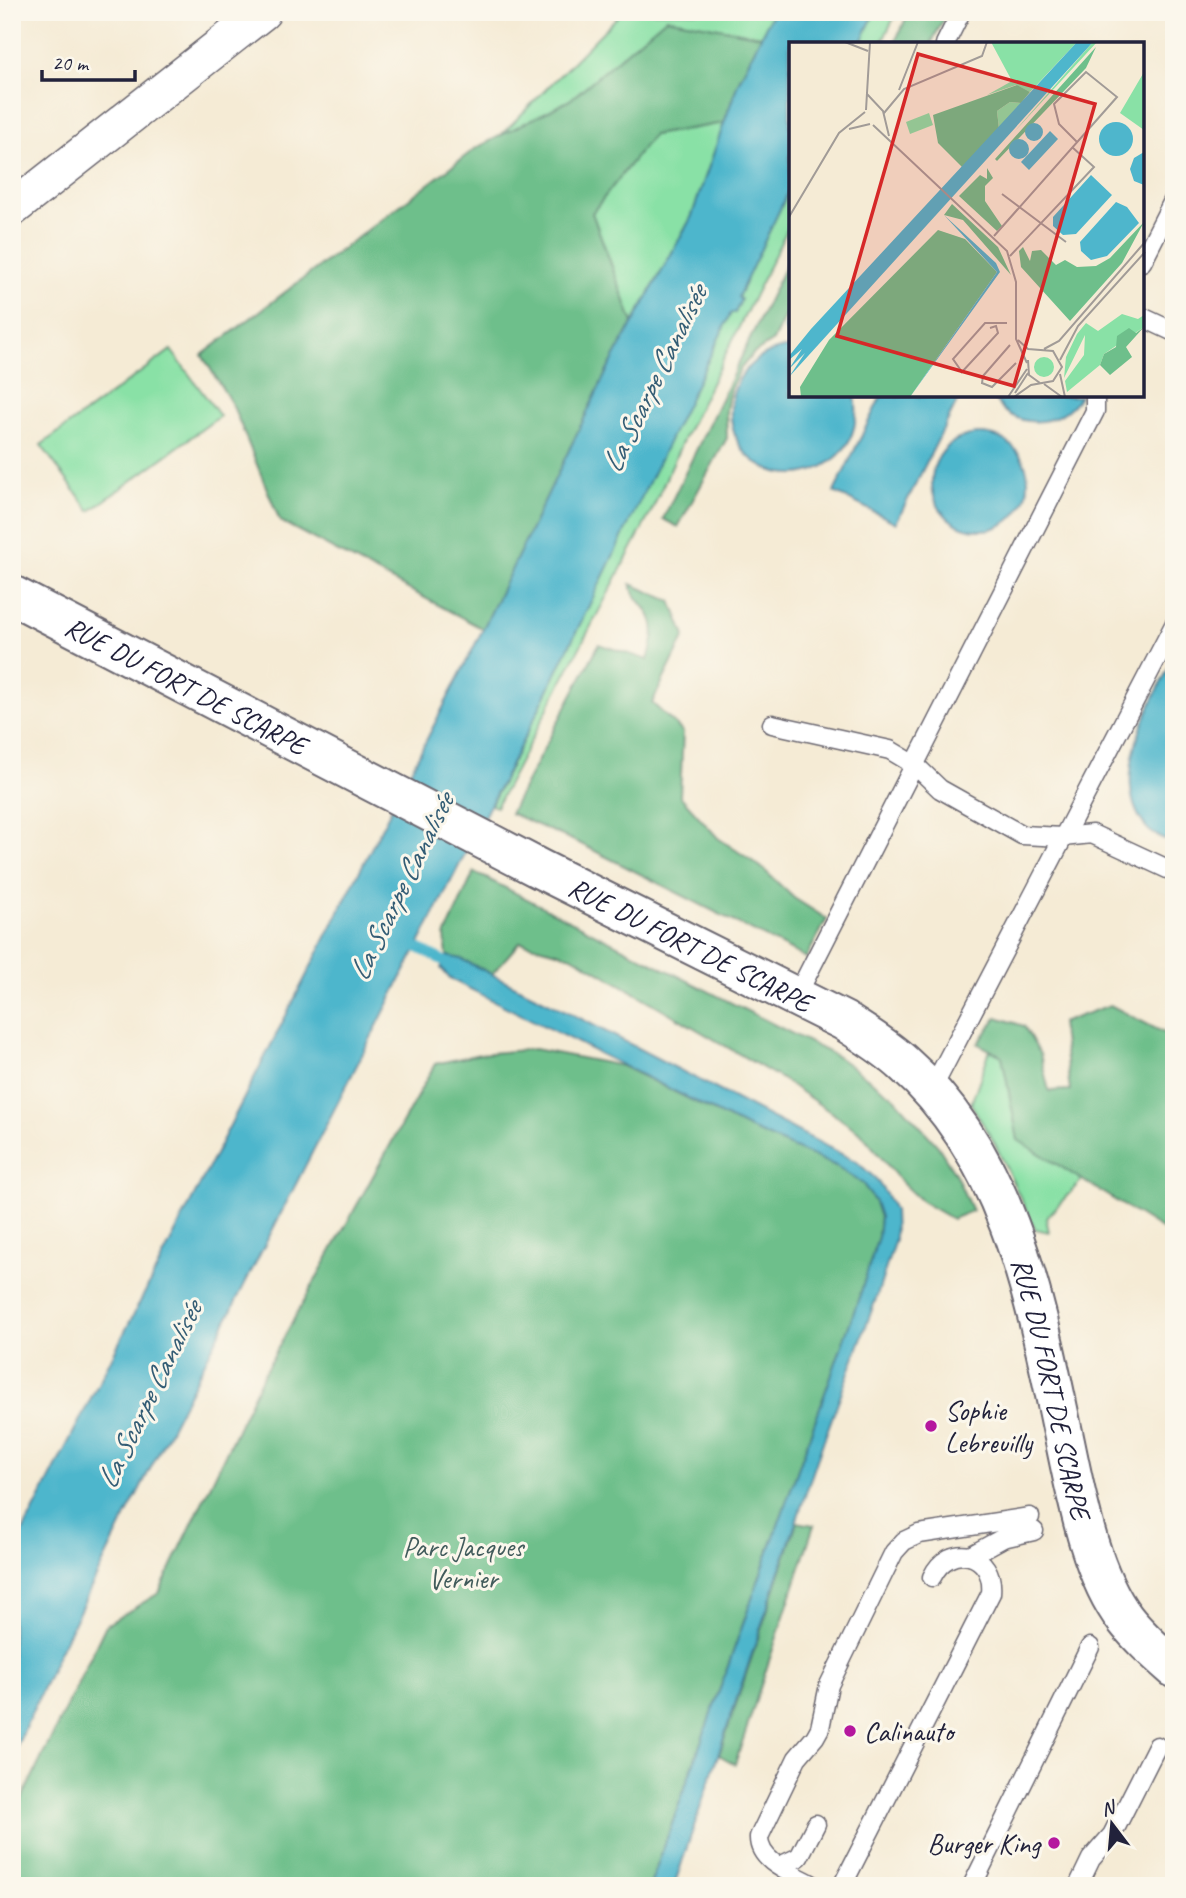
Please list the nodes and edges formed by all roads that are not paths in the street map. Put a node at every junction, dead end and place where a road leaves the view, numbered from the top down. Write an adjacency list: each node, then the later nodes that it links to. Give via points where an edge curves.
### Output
1 (263, 12): 5 (street)
2 (961, 12): 3 (lane)
3 (946, 42)
4 (1174, 199): 6 (lane)
5 (18, 201)
6 (1144, 258)
7 (1144, 318): 8 (lane)
8 (1174, 332)
9 (1095, 397): 13 (lane, via 1095,411)
10 (12, 594): 16 (main road, RUE DU FORT DE SCARPE)
11 (1174, 625): 14 (lane)
12 (772, 724): 13 (lane, via 890,750)
13 (915, 765): 14 (lane, via 940,789 1022,835); 16 (lane)
14 (1063, 837): 15 (lane, via 1092,834); 17 (lane)
15 (1174, 872)
16 (796, 997): 17 (main road, RUE DU FORT DE SCARPE, via 884,1048)
17 (931, 1091): 18 (main road, RUE DU FORT DE SCARPE, via 984,1170 1016,1245 1042,1332)
18 (1089, 1538): 21 (main road, RUE DU FORT DE SCARPE, via 1133,1604); 23 (main road, RUE DU FORT DE SCARPE, via 1123,1617)
19 (970, 1556): 20 (lane, via 946,1559); 26 (lane, via 1032,1524 919,1534 898,1546 829,1685 820,1728 797,1758 761,1830 762,1854); 28 (lane, via 987,1569 992,1586 989,1600)
20 (932, 1577)
21 (1174, 1630)
22 (1090, 1647): 29 (lane)
23 (1174, 1668)
24 (1157, 1745): 30 (lane, via 1112,1836 1091,1859)
25 (816, 1824): 26 (lane, via 799,1857)
26 (780, 1866): 27 (lane)
27 (814, 1886)
28 (842, 1886)
29 (972, 1886)
30 (1077, 1886)

